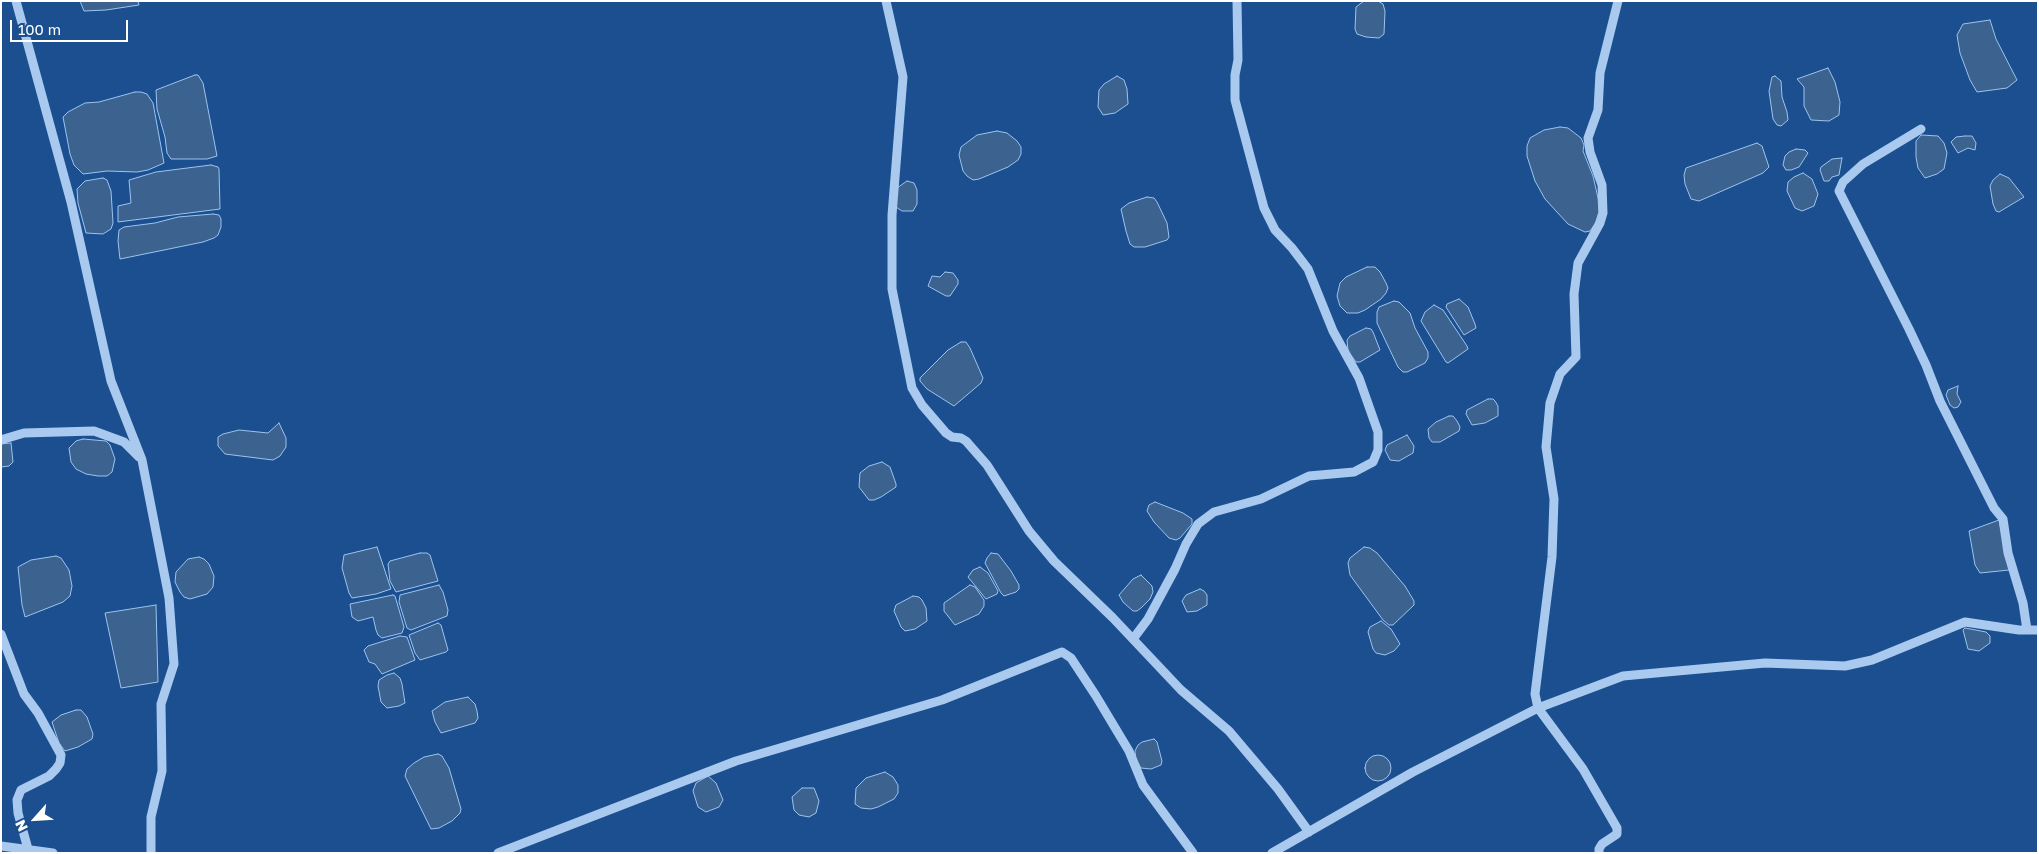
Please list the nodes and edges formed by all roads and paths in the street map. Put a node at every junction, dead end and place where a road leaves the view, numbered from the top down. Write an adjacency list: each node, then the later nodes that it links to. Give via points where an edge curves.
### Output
1 (16, 1): 7 (street, via 71,202 111,381)
2 (886, 1): 11 (street, via 903,77 891,222 892,289 912,388 946,433 961,438 987,465 1029,531 1054,561)
3 (1237, 1): 11 (street, via 1238,60 1234,100 1264,208 1275,230 1308,269 1333,331 1359,378 1378,432 1378,450 1373,462 1354,472 1309,476 1261,499 1214,512 1198,524 1148,619)
4 (1618, 1): 12 (street, via 1600,73 1598,110 1588,138 1602,185 1603,214 1578,263 1574,294 1576,357 1560,374 1548,420 1546,447 1553,484 1554,518 1535,694)
5 (1921, 129): 8 (street, via 1863,164 1849,175 1839,191 1909,329 1940,401 2002,519)
6 (1, 440): 7 (street, via 24,433 94,431 124,442)
7 (142, 460): 17 (street, via 169,598 174,664 161,704 162,771 151,817)
8 (2028, 630): 9 (street); 12 (street, via 1965,622 1872,660 1845,666 1765,663 1624,676)
9 (2038, 630)
10 (1, 634): 15 (street, via 24,694 61,755 56,770 21,790 17,800)
11 (1133, 639): 13 (street, via 1181,690 1229,731)
12 (1538, 708): 13 (street, via 1412,772); 21 (street, via 1583,769 1617,828 1617,834 1602,844)
13 (1309, 832): 20 (street)
14 (1, 846): 15 (street)
15 (28, 850): 16 (street)
16 (53, 853)
17 (151, 853)
18 (498, 853): 19 (street, via 736,761 942,700 1062,652 1071,658 1096,696 1129,751 1143,785)
19 (1193, 853)
20 (1272, 853)
21 (1599, 853)

